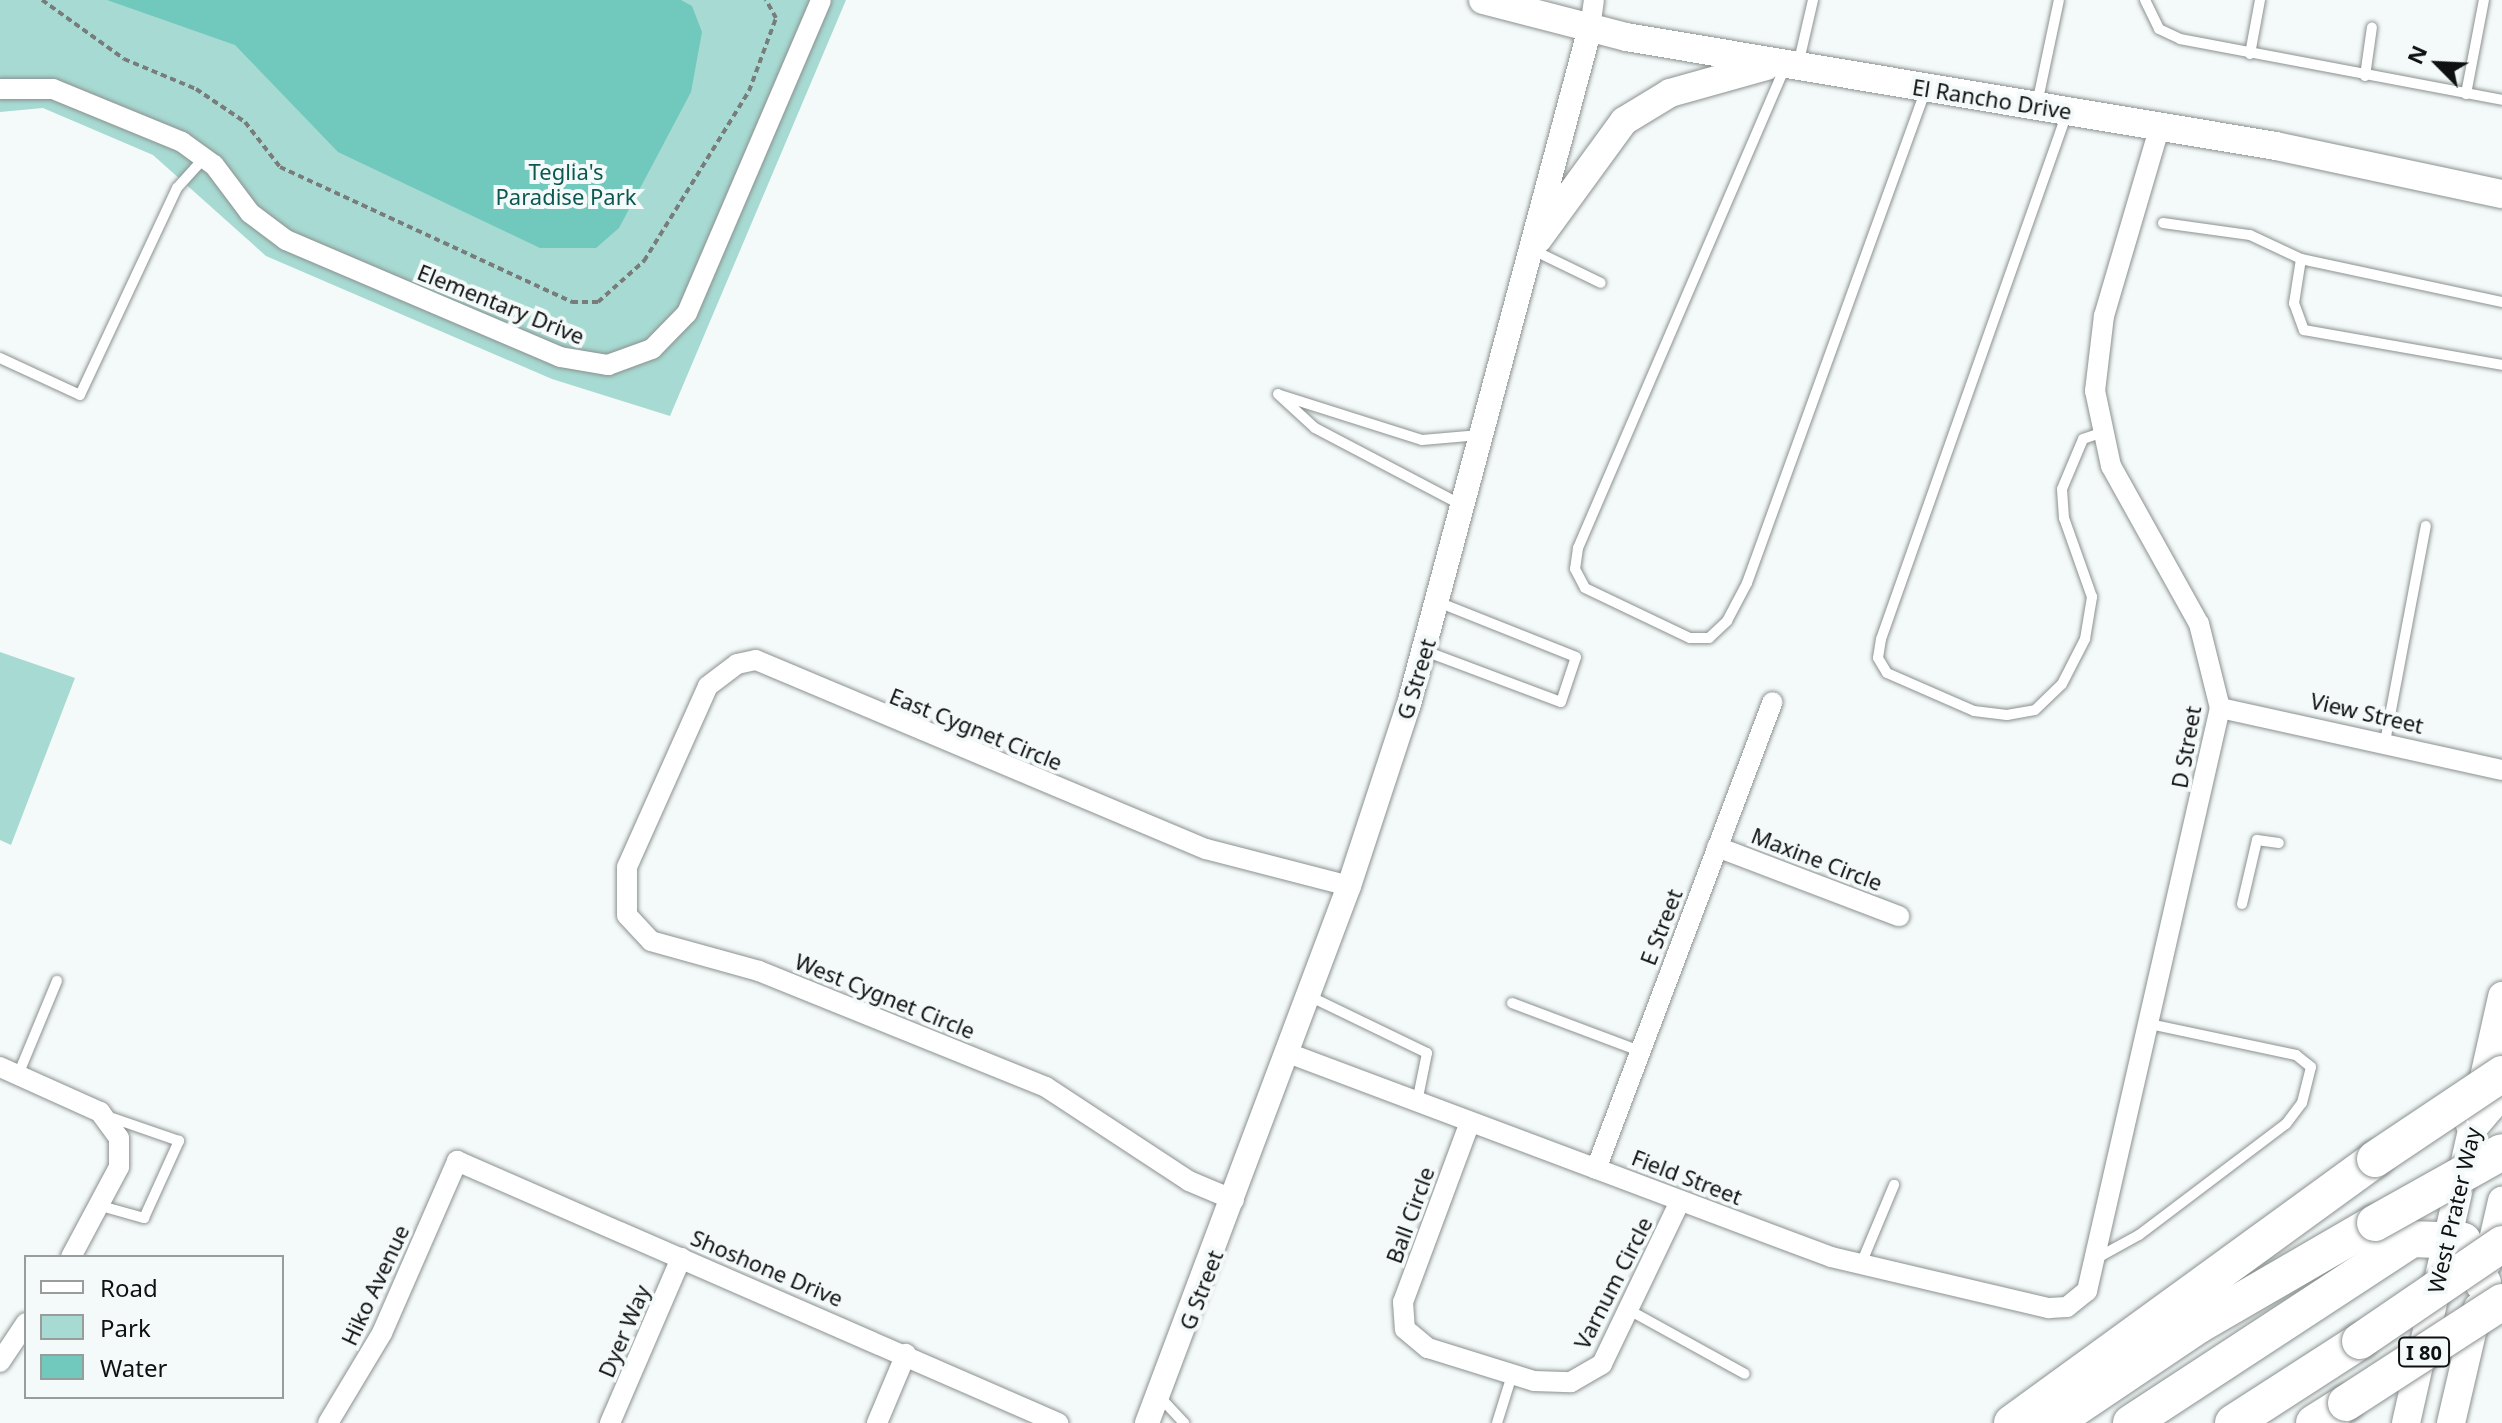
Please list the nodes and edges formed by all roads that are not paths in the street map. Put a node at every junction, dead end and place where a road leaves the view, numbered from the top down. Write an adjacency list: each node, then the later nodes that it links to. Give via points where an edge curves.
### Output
1 (821, 0): 21 (street, Elementary Drive, via 687,313 634,358 608,365 560,357 286,240 250,213)
2 (1483, 0): 10 (main road, El Rancho Drive)
3 (1594, 0): 10 (street, G Street)
4 (1813, 0): 12 (lane)
5 (2059, 0): 18 (lane)
6 (2145, 0): 11 (lane, via 2147,13 2169,34)
7 (2260, 0): 11 (lane)
8 (2484, 0): 16 (lane)
9 (2372, 27): 13 (lane)
10 (1590, 28): 12 (main road, El Rancho Drive); 24 (street, G Street)
11 (2250, 54): 13 (lane)
12 (1786, 65): 15 (main road, El Rancho Drive); 15 (lane, via 1578,548 1575,569 1585,588 1690,638 1709,638 1718,630 1747,583); 24 (main road, via 1640,109 1605,141)
13 (2365, 76): 16 (lane)
14 (0, 89): 21 (street, Elementary Drive, via 53,89)
15 (1926, 89): 18 (main road, El Rancho Drive)
16 (2466, 94): 17 (lane)
17 (2502, 100)
18 (2036, 107): 19 (main road, El Rancho Drive)
19 (2068, 112): 20 (main road, El Rancho Drive); 30 (lane, via 1881,639 1878,658 1887,673 1974,711 2007,715 2035,710 2062,684 2085,639 2092,597 2064,518 2062,489 2083,439)
20 (2160, 126): 22 (main road, El Rancho Drive); 30 (street, D Street, via 2104,316 2095,391)
21 (205, 157): 28 (lane, via 177,188 80,395)
22 (2502, 194)
23 (2163, 223): 25 (lane, via 2250,235)
24 (1536, 245): 26 (lane); 31 (street, G Street)
25 (2301, 259): 27 (lane); 29 (lane, via 2294,303 2304,330)
26 (1601, 283)
27 (2502, 302)
28 (0, 358)
29 (2502, 365)
30 (2100, 433): 37 (street, D Street, via 2121,487 2212,654)
31 (1485, 434): 32 (street, G Street); 32 (lane, via 1422,440 1278,394 1315,428)
32 (1464, 506): 34 (street, G Street)
33 (2426, 526): 38 (lane)
34 (1438, 602): 35 (street, G Street); 35 (lane, via 1576,657 1561,702)
35 (1425, 651): 43 (street, G Street)
36 (1772, 702): 42 (street, E Street)
37 (2220, 708): 38 (street, View Street); 50 (street, D Street)
38 (2385, 742): 39 (street, View Street)
39 (2502, 770)
40 (659, 794): 43 (street, East Cygnet Circle, via 708,686 737,664 756,660 1206,849); 64 (street, West Cygnet Circle, via 623,880 627,915 651,941 759,971 1046,1087 1189,1181)
41 (2279, 843): 44 (lane, via 2257,840)
42 (1717, 847): 45 (street, Maxine Circle); 51 (street, E Street)
43 (1349, 886): 47 (street, G Street)
44 (2242, 904)
45 (1899, 916)
46 (57, 981): 53 (lane)
47 (1309, 996): 52 (street, G Street); 56 (lane, via 1427,1053)
48 (2502, 996): 59 (main road, West Prater Way)
49 (1512, 1003): 51 (lane)
50 (2150, 1024): 72 (street, D Street); 72 (lane, via 2296,1055 2311,1067 2302,1103 2286,1124 2139,1235)
51 (1640, 1051): 62 (street, E Street)
52 (1288, 1053): 56 (street, Field Street); 64 (street, G Street)
53 (9, 1071): 57 (street)
54 (2502, 1074): 91 (highway, bridge, via 2375,1159)
55 (2502, 1088): 59 (highway)
56 (1417, 1102): 58 (street, Field Street)
57 (104, 1115): 67 (street, via 121,1152); 67 (lane, via 179,1141 144,1218)
58 (1470, 1122): 62 (street, Field Street); 77 (street, Ball Circle, via 1403,1302)
59 (2473, 1122): 68 (main road, West Prater Way)
60 (2502, 1152): 92 (highway, bridge, via 2199,1325)
61 (457, 1161): 71 (street, Shoshone Drive); 84 (street, Hiko Avenue, via 382,1333)
62 (1596, 1169): 65 (street, Field Street)
63 (1894, 1185): 73 (lane)
64 (1234, 1200): 83 (street, G Street)
65 (1680, 1201): 73 (street, Field Street); 76 (street, Varnum Circle)
66 (2502, 1201): 74 (main road, West Prater Way)
67 (101, 1206): 70 (street)
68 (2447, 1237): 74 (highway, via 2471,1249); 93 (highway, via 2428,1235 2393,1249); 96 (main road, West Prater Way)
69 (2502, 1244): 94 (highway, I 80, bridge)
70 (72, 1255)
71 (681, 1258): 79 (street, Shoshone Drive); 85 (street, Dyer Way)
72 (2097, 1258): 75 (street, D Street)
73 (1861, 1264): 75 (street, Field Street, via 2049,1308)
74 (2492, 1293): 95 (highway, I 80, bridge); 97 (main road, West Prater Way)
75 (2078, 1301)
76 (1629, 1310): 81 (lane); 82 (street, Varnum Circle, via 1602,1364 1571,1382)
77 (1404, 1325): 82 (street, Varnum Circle, via 1428,1348)
78 (24, 1326): 80 (street)
79 (906, 1354): 86 (street); 87 (street, Shoshone Drive)
80 (0, 1362)
81 (1745, 1374)
82 (1512, 1375): 90 (lane)
83 (1159, 1396): 88 (street, G Street); 89 (lane)
84 (328, 1423)
85 (610, 1423)
86 (877, 1423)
87 (1058, 1423)
88 (1147, 1423)
89 (1184, 1423)
90 (1497, 1423)
91 (2012, 1423)
92 (2053, 1423)
93 (2131, 1423)
94 (2233, 1423)
95 (2314, 1423)
96 (2406, 1423)
97 (2451, 1423)

